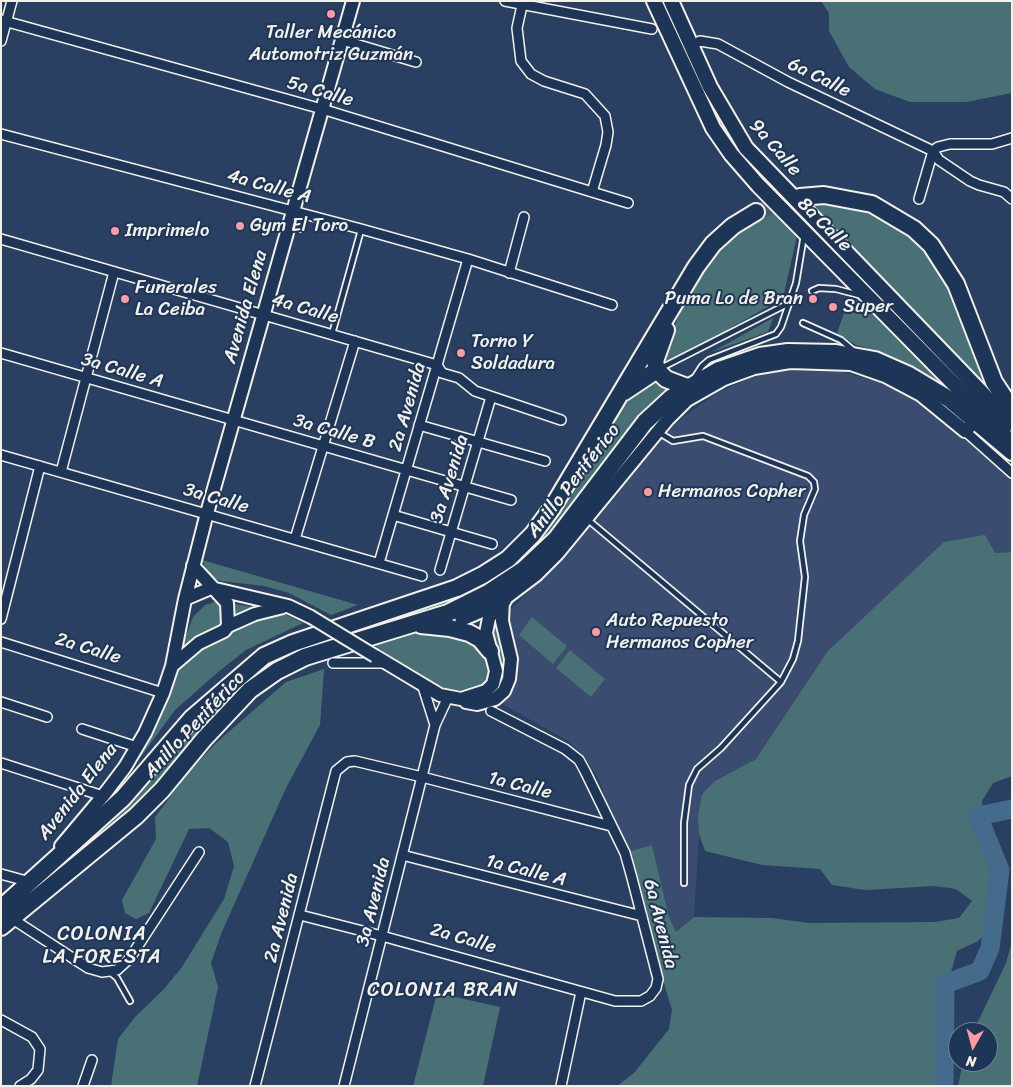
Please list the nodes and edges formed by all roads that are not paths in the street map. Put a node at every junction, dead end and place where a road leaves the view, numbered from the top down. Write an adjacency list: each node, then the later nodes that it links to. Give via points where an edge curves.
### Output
1 (12, 1): 7 (street)
2 (353, 1): 9 (street, Avenida Elena)
3 (505, 1): 6 (street)
4 (654, 1): 28 (main road, 8a Calle, via 713,128 758,185)
5 (671, 1): 11 (main road, 9a Calle)
6 (523, 3): 8 (street); 17 (street, via 517,28 521,61 531,74 544,81 585,94 605,116 608,132)
7 (4, 21): 10 (street); 13 (street, 5a Calle)
8 (652, 29)
9 (342, 40): 12 (street); 13 (street, Avenida Elena)
10 (1, 41)
11 (691, 46): 16 (street, 6a Calle, via 700,41 718,44 788,82); 56 (main road, 9a Calle, via 728,122 746,148)
12 (416, 62)
13 (322, 109): 17 (street, 5a Calle); 22 (street, Avenida Elena)
14 (1, 134): 22 (street, 4a Calle A)
15 (1012, 138): 16 (street, via 984,145 945,145)
16 (934, 151): 19 (street); 20 (street, 6a Calle, via 939,160 970,181 1004,192)
17 (592, 192): 21 (street, 5a Calle)
18 (800, 197): 53 (highway, via 824,195 872,204 914,229 931,245 956,284 994,382)
19 (919, 199)
20 (1012, 199)
21 (628, 203)
22 (293, 210): 25 (street, Avenida Elena); 27 (street, 4a Calle A)
23 (756, 212): 34 (highway, Anillo Periférico, via 713,244)
24 (524, 217): 32 (street)
25 (288, 226): 26 (lane); 39 (street, Avenida Elena)
26 (301, 229)
27 (361, 229): 30 (street, 4a Calle A); 43 (lane)
28 (804, 231): 36 (main road, 8a Calle); 37 (lane)
29 (1, 239): 31 (street, 4a Calle)
30 (468, 259): 32 (street, 4a Calle A); 47 (street, 2a Avenida)
31 (114, 272): 39 (street, 4a Calle); 49 (street)
32 (509, 273): 38 (street, 4a Calle A)
33 (812, 292): 36 (lane, via 819,288 836,289)
34 (678, 296): 48 (highway, via 655,361); 51 (highway, Anillo Periférico)
35 (799, 298): 37 (lane)
36 (871, 300): 61 (main road, 8a Calle)
37 (790, 303): 40 (lane); 48 (lane)
38 (612, 306)
39 (263, 314): 43 (street, 4a Calle); 54 (street, Avenida Elena)
40 (785, 319): 41 (lane); 50 (lane, via 776,334 709,360)
41 (792, 320)
42 (803, 323): 46 (lane, via 841,340)
43 (332, 334): 44 (street, 4a Calle)
44 (355, 341): 47 (street, 4a Calle); 62 (street)
45 (1, 353): 49 (street, 3a Calle A)
46 (863, 357): 50 (highway, Anillo Periférico, via 817,351 772,354 733,364); 58 (highway, Anillo Periférico, via 890,366 930,387)
47 (437, 365): 52 (street, 4a Calle, via 442,372 459,378 469,388); 57 (street, 2a Avenida)
48 (657, 370): 50 (highway, via 666,379); 51 (highway)
49 (86, 378): 54 (street, 3a Calle A); 68 (street)
50 (688, 386): 59 (highway, Anillo Periférico, via 671,398)
51 (618, 396): 115 (highway, Anillo Periférico, via 552,508 533,534 508,559 457,588 293,643 264,656 192,718 123,798)
52 (491, 397): 55 (street, 4a Calle); 60 (street, 3a Avenida)
53 (1012, 409)
54 (234, 420): 62 (street, 3a Calle B); 72 (street, Avenida Elena)
55 (561, 420)
56 (1012, 424)
57 (419, 426): 60 (street); 67 (street, 2a Avenida)
58 (971, 426): 59 (street, Anillo Periférico, via 885,376 851,364 807,362 766,365 713,384); 63 (highway, Anillo Periférico); 69 (street, Anillo Periférico)
59 (651, 427): 74 (street, Anillo Periférico); 87 (highway, Anillo Periférico, via 539,556 488,593); 96 (lane, via 673,441 702,436 808,476 814,482 815,489 804,515 800,541 805,576 798,641 793,659)
60 (478, 441): 65 (street); 70 (street, 3a Avenida)
61 (1012, 444)
62 (324, 446): 67 (street, 3a Calle B); 76 (street)
63 (1012, 452)
64 (1, 455): 66 (street, 3a Calle)
65 (545, 461)
66 (40, 466): 68 (street, 3a Calle); 86 (street)
67 (406, 470): 70 (street, 3a Calle B); 73 (street, 2a Avenida)
68 (61, 472): 72 (street, 3a Calle)
69 (1012, 473)
70 (465, 487): 71 (street, 3a Calle B); 75 (street, 3a Avenida)
71 (511, 500)
72 (207, 513): 76 (street, 3a Calle); 79 (street, Avenida Elena)
73 (393, 515): 75 (street); 78 (street, 2a Avenida)
74 (586, 518): 84 (street, Anillo Periférico, via 536,575); 96 (lane)
75 (451, 532): 77 (street); 80 (street, 3a Avenida)
76 (295, 538): 78 (street, 3a Calle)
77 (492, 544)
78 (379, 563): 81 (street, 3a Calle)
79 (193, 566): 82 (street); 83 (street, Avenida Elena)
80 (440, 570)
81 (422, 576)
82 (211, 588): 83 (street); 85 (street); 88 (street, via 227,603)
83 (185, 599): 89 (street, Avenida Elena)
84 (503, 600): 87 (highway, via 456,619); 92 (street, via 486,626); 100 (street, via 502,621 511,660 507,685 500,695 484,703 471,704)
85 (288, 606): 88 (street, via 255,614); 94 (street, bridge)
86 (1, 619)
87 (411, 625): 92 (highway, via 463,631 480,639); 119 (highway, Anillo Periférico, via 304,658 250,690 136,816)
88 (228, 626): 91 (street)
89 (177, 632): 91 (street); 95 (street, Avenida Elena)
90 (1, 642): 98 (street, 2a Calle)
91 (199, 643): 95 (street)
92 (490, 651): 100 (street, via 495,666 493,684 483,693)
93 (332, 663): 94 (street)
94 (386, 663): 97 (street)
95 (172, 666): 98 (street, Avenida Elena)
96 (780, 682): 116 (lane, via 721,748 697,769 689,785 684,823)
97 (423, 687): 99 (street); 104 (street)
98 (163, 692): 106 (street, Avenida Elena)
99 (448, 697): 100 (street); 104 (street, 3a Avenida)
100 (461, 699)
101 (1, 702): 103 (street)
102 (491, 711): 111 (street, via 565,749 579,760)
103 (47, 717)
104 (435, 725): 109 (street, 3a Avenida)
105 (82, 729): 106 (street)
106 (137, 747): 110 (street, Avenida Elena)
107 (347, 762): 109 (street, 1a Calle, via 355,761); 117 (street, 2a Avenida, via 336,771)
108 (1, 763): 110 (street)
109 (422, 777): 111 (street, 1a Calle); 113 (street, 3a Avenida)
110 (104, 796): 115 (street, Avenida Elena)
111 (611, 826): 118 (street, 6a Avenida, via 625,852)
112 (199, 852): 121 (street, via 130,958)
113 (402, 855): 118 (street, 1a Calle A); 120 (street, 3a Avenida)
114 (1, 874): 115 (street)
115 (30, 882): 119 (highway, Anillo Periférico)
116 (684, 884)
117 (300, 916): 120 (street, 2a Calle); 129 (street, 2a Avenida)
118 (642, 916): 123 (street, 6a Avenida, via 658,979 656,988 641,1001)
119 (4, 918): 121 (street, via 88,968)
120 (382, 936): 122 (street, 2a Calle); 130 (street, 3a Avenida)
121 (110, 972): 124 (lane)
122 (581, 992): 123 (street, 2a Calle); 131 (street)
123 (615, 1001)
124 (130, 1002)
125 (1, 1020): 127 (street, via 37,1044 41,1057 34,1076)
126 (92, 1060): 128 (street)
127 (20, 1086)
128 (83, 1086)
129 (255, 1086)
130 (344, 1086)
131 (561, 1086)

